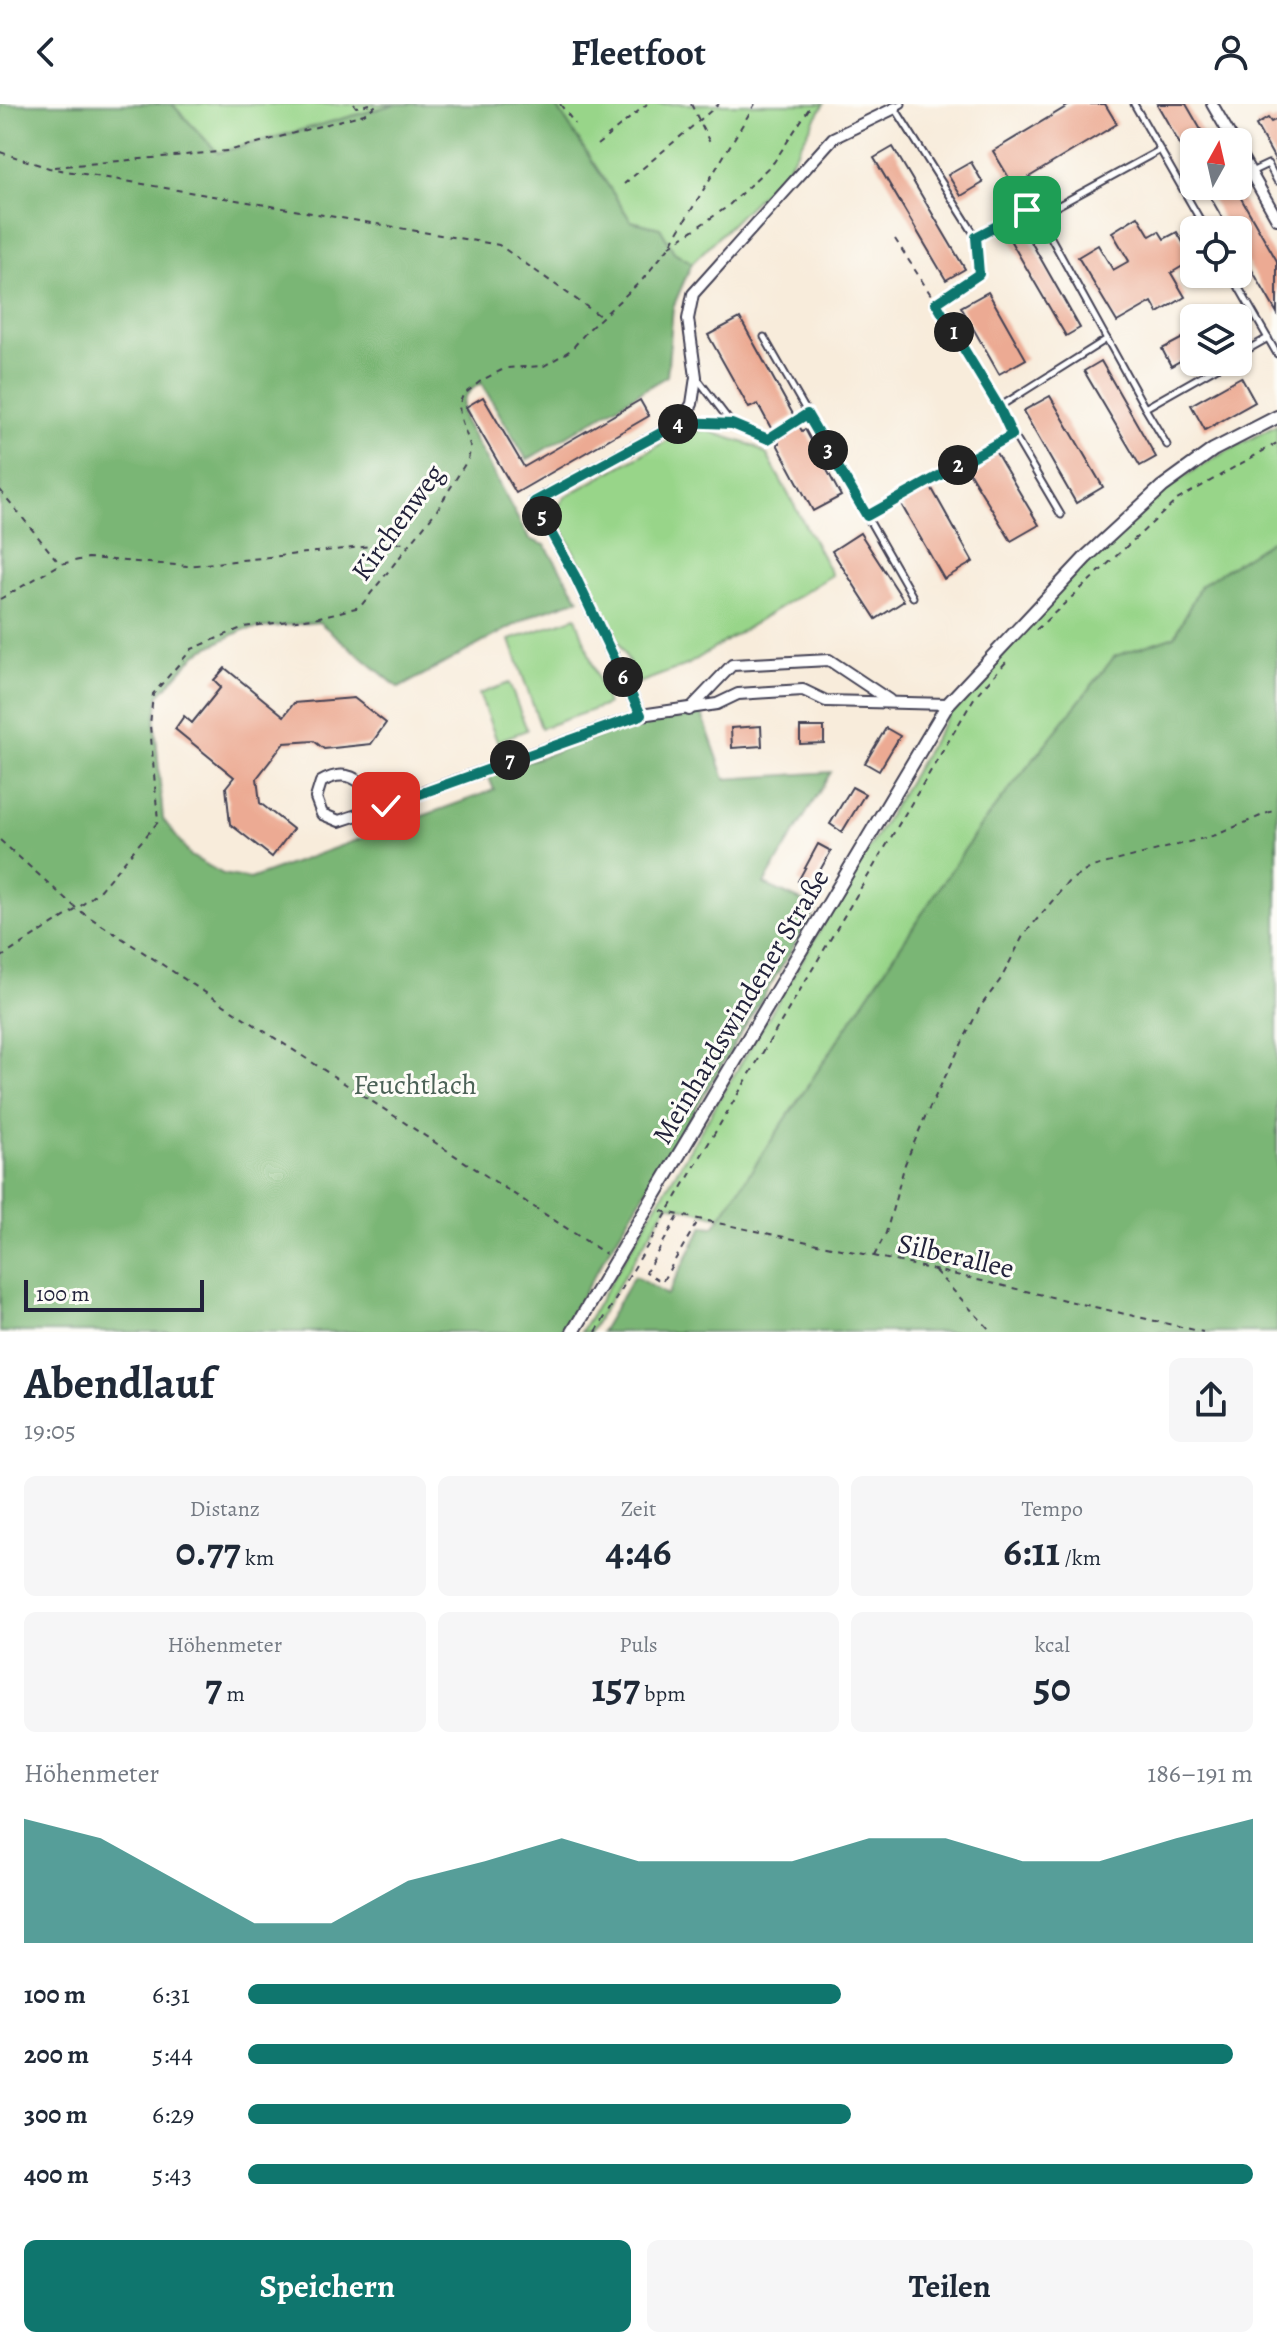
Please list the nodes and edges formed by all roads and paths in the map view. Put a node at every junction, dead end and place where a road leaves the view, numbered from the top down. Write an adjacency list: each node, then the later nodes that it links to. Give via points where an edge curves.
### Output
1 (354, 104): 2 (path)
2 (370, 104)
3 (378, 104): 20 (path, via 364,114 228,151)
4 (560, 104): 14 (path)
5 (647, 104): 17 (path)
6 (691, 104): 13 (path)
7 (719, 104): 13 (path)
8 (755, 104): 30 (path)
9 (812, 104): 30 (path, via 774,162 727,207)
10 (1134, 104): 18 (lane)
11 (1212, 104): 15 (street)
12 (898, 106): 28 (lane); 40 (street, via 833,138 693,294 688,319)
13 (698, 122): 16 (path); 24 (path)
14 (575, 124)
15 (1226, 128)
16 (710, 143)
17 (597, 145)
18 (1160, 150): 25 (lane); 26 (lane)
19 (0, 152): 20 (path)
20 (49, 168): 33 (path, via 499,245)
21 (1252, 172): 23 (lane, via 1268,164)
22 (1252, 174): 27 (street)
23 (1277, 181)
24 (624, 184)
25 (1039, 216): 28 (lane, via 1027,210); 36 (lane)
26 (1198, 216)
27 (1277, 219)
28 (976, 237): 32 (lane, via 979,274)
29 (895, 239): 32 (path)
30 (669, 247): 33 (path, Kirchenweg)
31 (1239, 288): 35 (lane)
32 (936, 303): 41 (lane)
33 (602, 317): 53 (path, Kirchenweg, via 571,350 544,366 506,368 467,391 459,405 471,448 468,459 437,510)
34 (764, 337): 43 (lane)
35 (1268, 338): 37 (lane); 38 (lane)
36 (1107, 339): 41 (lane); 42 (lane)
37 (1252, 347)
38 (1277, 354)
39 (1201, 376): 42 (lane)
40 (696, 377): 45 (street, via 692,404); 46 (lane)
41 (999, 407): 47 (lane)
42 (1145, 408): 49 (lane)
43 (807, 414): 46 (lane, via 768,439); 52 (lane)
44 (1277, 417): 60 (street, Meinhardswindener Straße, via 1213,450 1162,487 1086,557)
45 (681, 422): 46 (lane); 62 (street, via 534,502)
46 (732, 424)
47 (1012, 435): 51 (lane); 52 (lane)
48 (1277, 443): 57 (path, via 1177,500)
49 (1167, 445)
50 (0, 490): 54 (path)
51 (1061, 515)
52 (867, 516): 55 (lane)
53 (409, 542): 54 (path, via 187,566 88,558); 66 (path, Kirchenweg, via 360,607 244,627 192,649 153,694 150,725 158,822)
54 (61, 564): 56 (path)
55 (913, 597)
56 (0, 599)
57 (1028, 636)
58 (1007, 660): 69 (path, via 976,695)
59 (890, 701): 60 (street); 61 (street, via 826,701 803,690 738,694); 61 (street, via 829,660 732,665)
60 (948, 704): 68 (street, Meinhardswindener Straße)
61 (689, 710): 62 (street)
62 (641, 715): 63 (street)
63 (386, 806): 63 (street, via 353,776 334,774 321,782 316,798 322,814 339,821)
64 (1277, 809): 72 (path, via 1216,835 1092,867 1069,881 1023,936 980,1007 925,1117)
65 (0, 840): 66 (path)
66 (77, 909): 67 (path, Kirchenweg); 73 (path)
67 (0, 958)
68 (649, 1206): 69 (path, Silberallee); 73 (street, Meinhardswindener Straße)
69 (669, 1213): 70 (path, Silberallee); 76 (path)
70 (679, 1216): 71 (path, Silberallee); 71 (path, via 646,1272 662,1282)
71 (699, 1220): 72 (path, Silberallee)
72 (874, 1256): 74 (path, Silberallee)
73 (615, 1260): 75 (street, Meinhardswindener Straße)
74 (934, 1270): 77 (path); 78 (path, Silberallee)
75 (573, 1332)
76 (596, 1332)
77 (992, 1332)
78 (1203, 1332)

